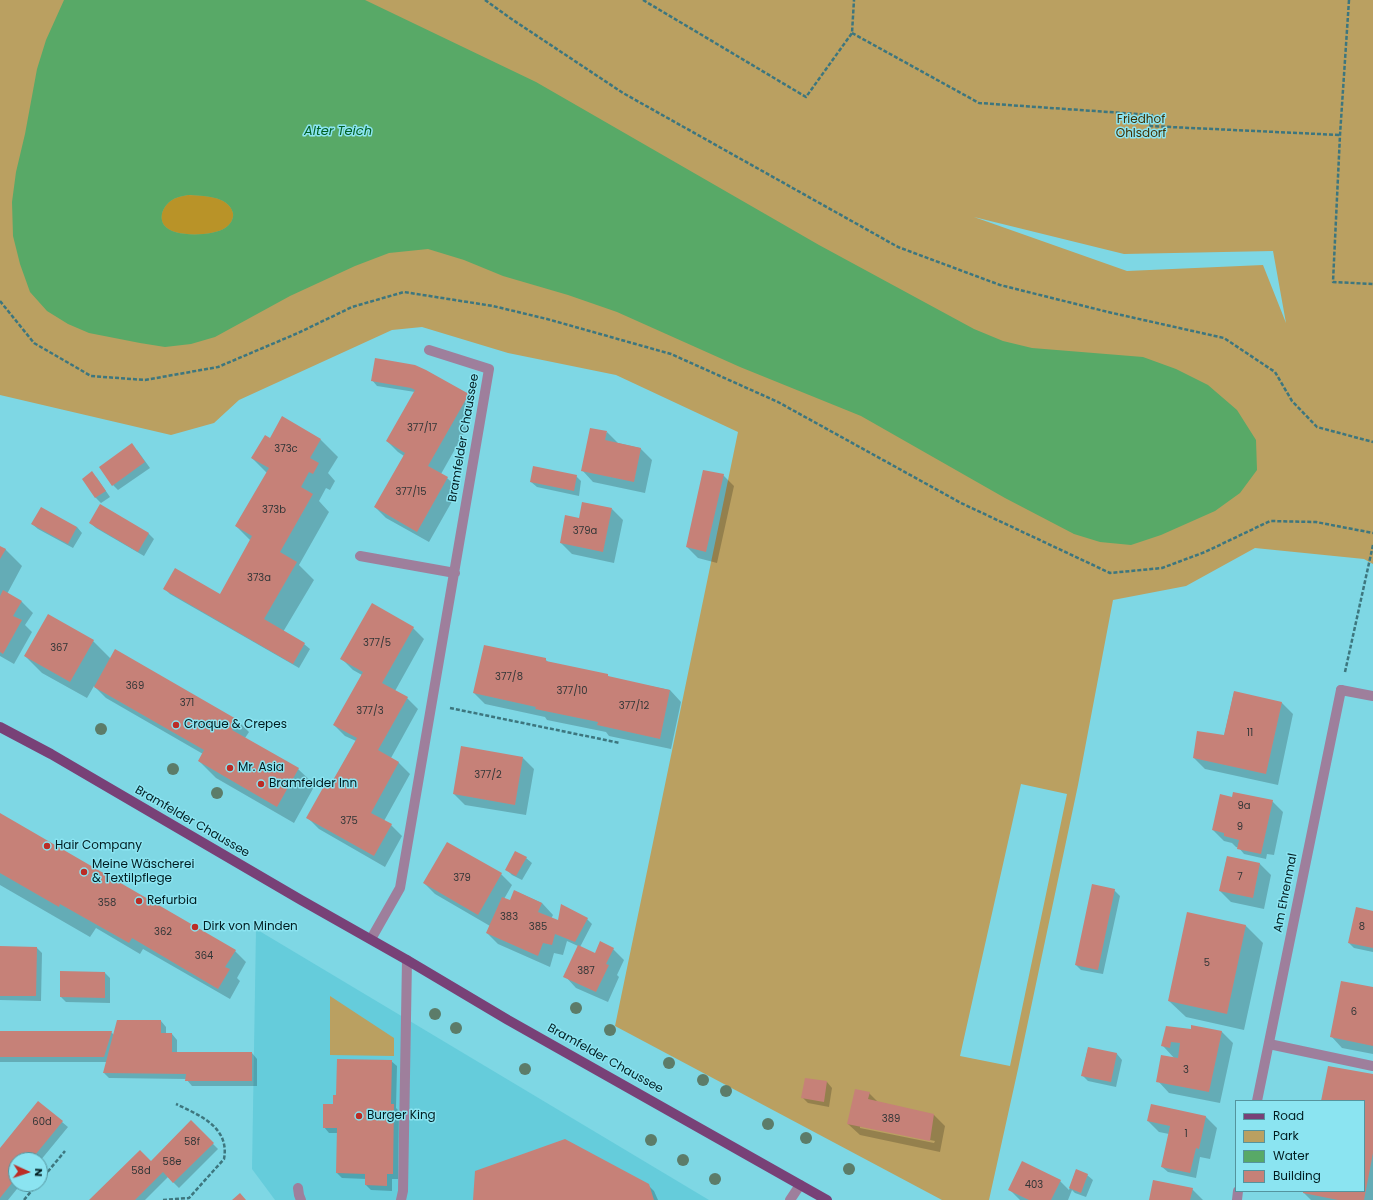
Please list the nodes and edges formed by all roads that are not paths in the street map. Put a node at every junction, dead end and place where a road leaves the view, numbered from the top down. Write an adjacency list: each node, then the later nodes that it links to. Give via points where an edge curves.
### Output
1 (428, 350): 3 (street, Bramfelder Chaussee, via 489,369)
2 (360, 556): 3 (street)
3 (455, 573): 6 (street, Bramfelder Chaussee, via 400,888)
4 (1373, 696): 8 (street, Am Ehrenmal, via 1341,690)
5 (0, 727): 6 (main road, Bramfelder Chaussee)
6 (371, 940): 7 (main road, Bramfelder Chaussee)
7 (407, 960): 11 (main road, Bramfelder Chaussee, via 508,1020); 14 (street)
8 (1268, 1044): 9 (street); 10 (street, Am Ehrenmal)
9 (1373, 1066)
10 (1257, 1100)
11 (800, 1184): 15 (street); 16 (main road, Bramfelder Chaussee)
12 (298, 1188): 13 (street)
13 (301, 1200)
14 (401, 1200)
15 (790, 1200)
16 (827, 1200)

